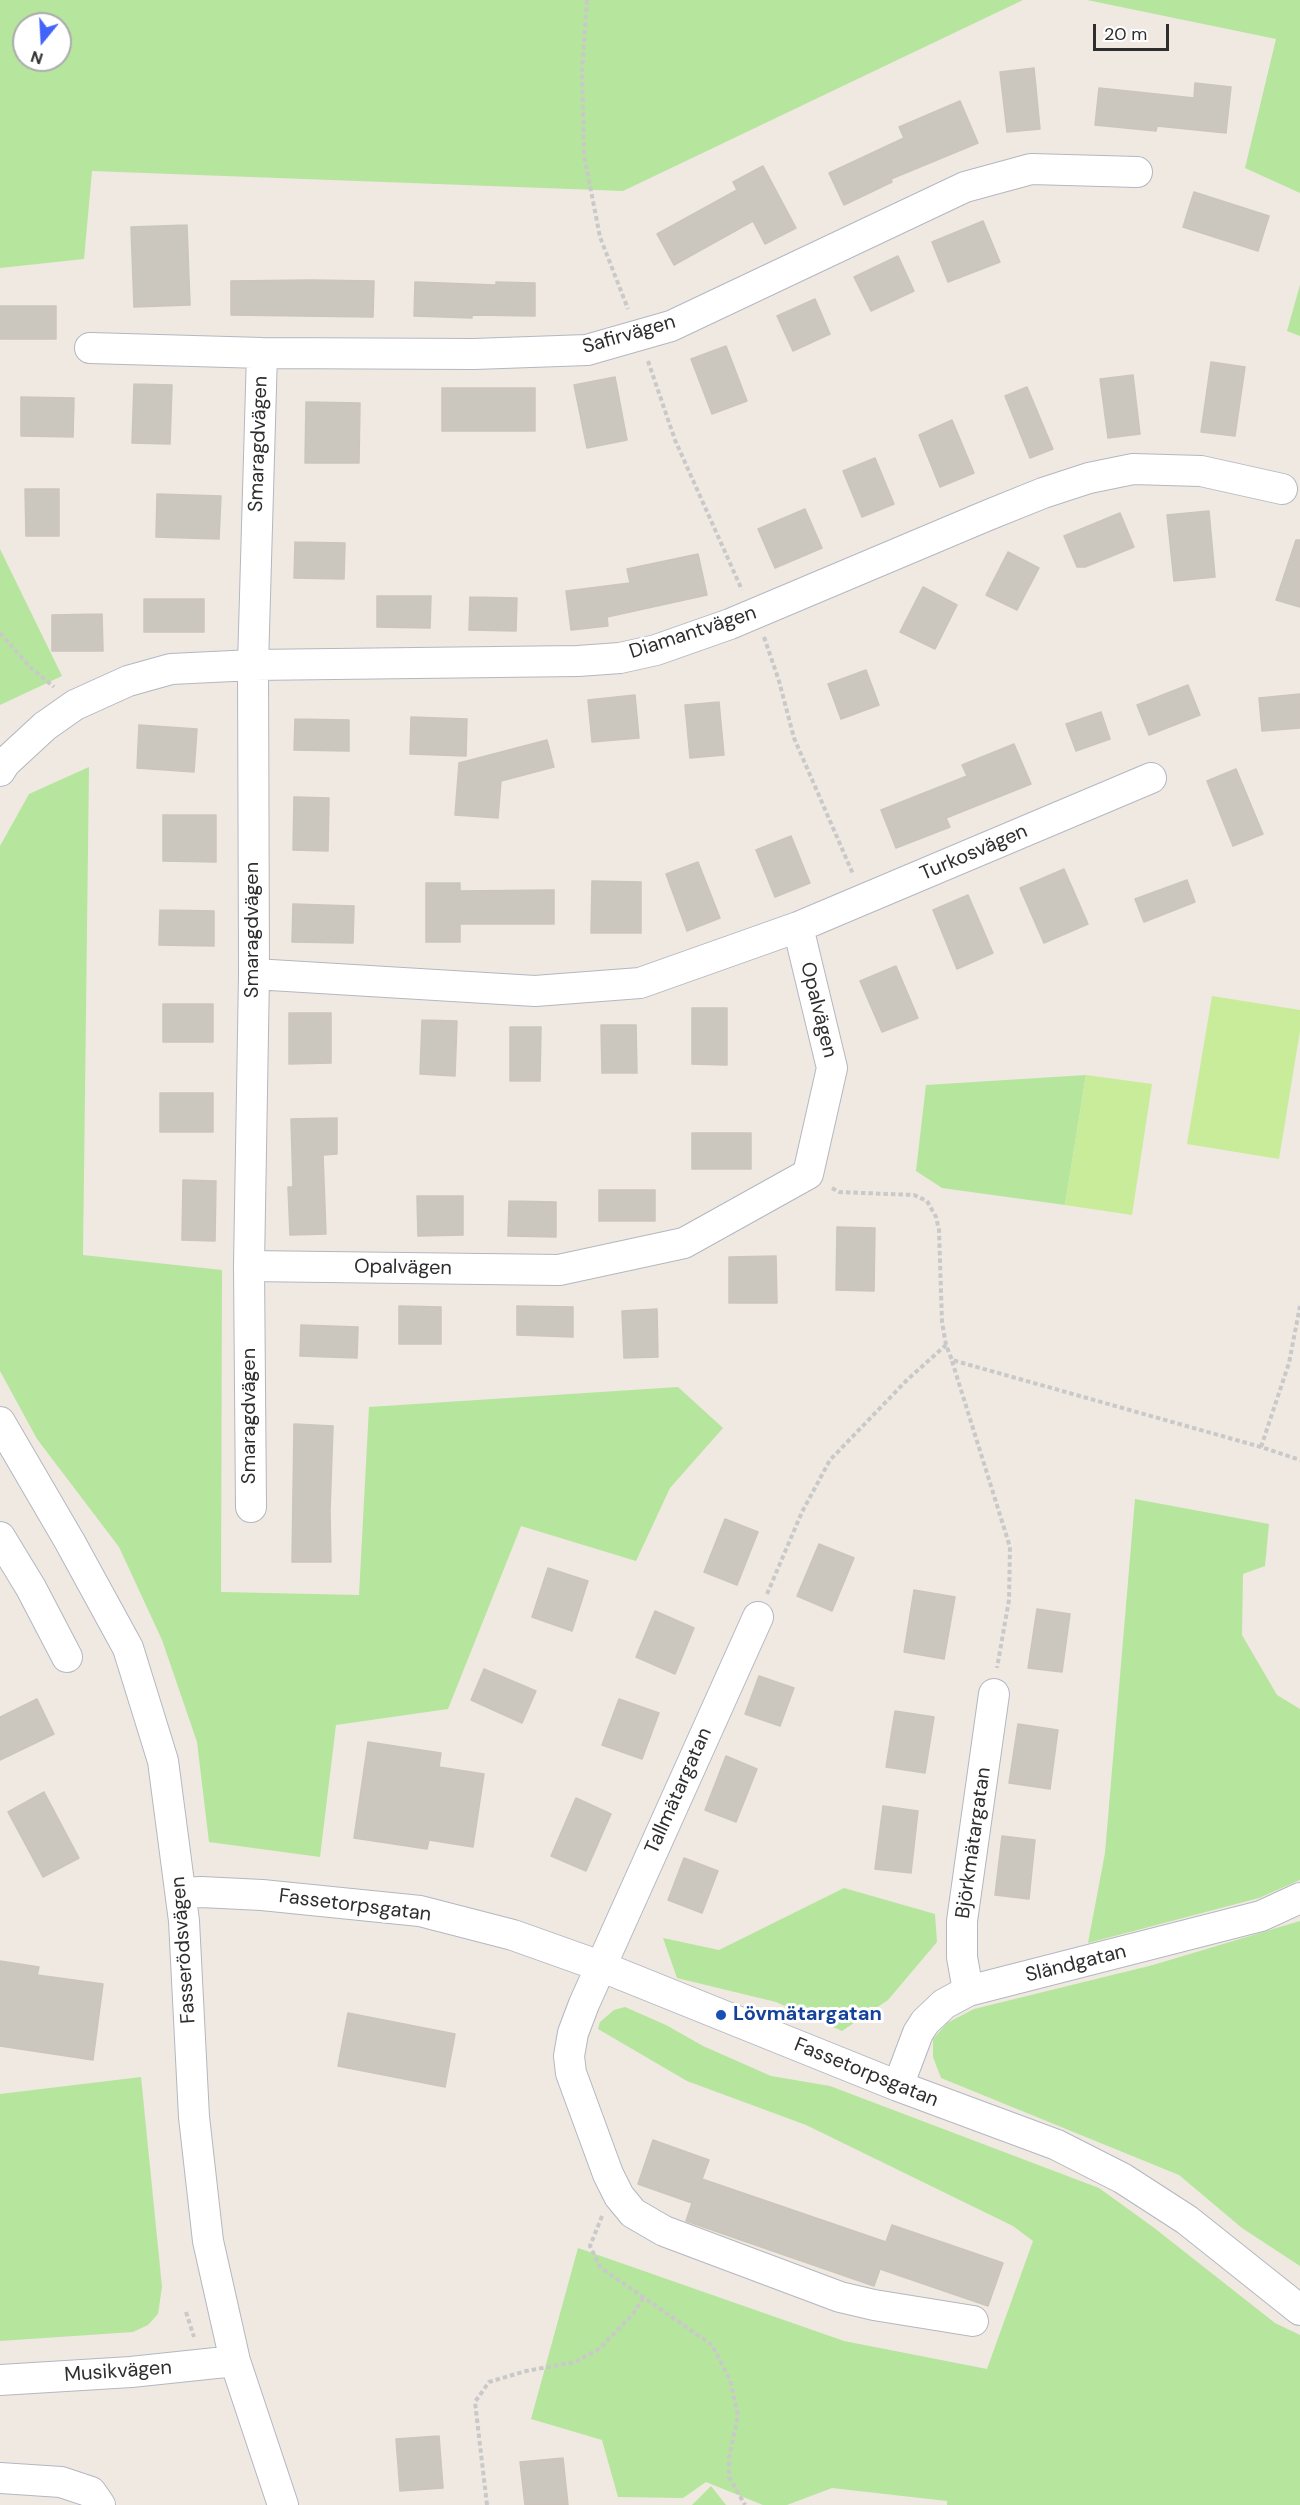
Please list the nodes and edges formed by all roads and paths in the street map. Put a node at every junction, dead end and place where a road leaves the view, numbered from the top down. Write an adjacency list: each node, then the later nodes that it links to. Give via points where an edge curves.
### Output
1 (587, 0): 3 (path, via 582,72 584,155 600,237)
2 (1137, 172): 5 (street, Safirvägen, via 1031,170 965,187 671,326 587,350 474,354)
3 (616, 284)
4 (90, 348): 5 (street, Safirvägen)
5 (262, 352): 8 (street, Smaragdvägen)
6 (1282, 489): 8 (street, Diamantvägen, via 1201,471 1133,469 1089,478 1014,504 730,624 620,658)
7 (0, 633): 9 (path, via 30,667)
8 (253, 664): 9 (street, Diamantvägen, via 171,669 128,681); 13 (street, Smaragdvägen)
9 (75, 705): 10 (street, Diamantvägen, via 45,726)
10 (0, 771)
11 (1151, 778): 12 (street, Turkosvägen)
12 (798, 927): 13 (street, via 640,983 535,991); 14 (street, Opalvägen, via 832,1068)
13 (254, 974): 15 (street, Smaragdvägen)
14 (808, 1174): 15 (street, Opalvägen, via 684,1244 559,1270); 17 (path, via 839,1192 914,1195 927,1201 939,1230)
15 (249, 1266): 22 (street, Smaragdvägen)
16 (1300, 1306): 20 (path, via 1289,1363)
17 (946, 1345): 18 (path); 24 (path, via 830,1460 802,1512)
18 (952, 1360): 20 (path); 26 (path, via 1010,1547 1009,1600)
19 (0, 1422): 27 (street, Fasserödsvägen, via 128,1648 164,1761)
20 (1261, 1447): 21 (path)
21 (1300, 1461)
22 (251, 1507)
23 (0, 1537): 25 (street)
24 (758, 1617): 29 (street, Tallmätargatan)
25 (67, 1657)
26 (994, 1694): 30 (street, Björkmätargatan, via 962,1921 962,1957)
27 (182, 1893): 29 (street, Fassetorpsgatan, via 262,1895 420,1911 513,1935); 36 (street, Fasserödsvägen, via 194,2117 207,2241)
28 (1300, 1898): 30 (street, Sländgatan, via 1261,1917)
29 (600, 1966): 31 (street, Fassetorpsgatan); 32 (street, via 573,2033 569,2056 585,2115)
30 (968, 1992): 31 (street, Sländgatan, via 944,2004 925,2022)
31 (898, 2086): 34 (street, Fassetorpsgatan, via 1056,2145 1122,2178 1187,2220)
32 (619, 2196): 33 (path, via 605,2208 590,2246 600,2267); 35 (street, via 633,2214 664,2230 840,2296)
33 (643, 2298): 41 (path, via 599,2349 575,2362 489,2382 475,2402); 42 (path, via 712,2345 730,2380 738,2415 729,2477)
34 (1300, 2310)
35 (973, 2321)
36 (235, 2361): 37 (street, Musikvägen); 40 (street, Fasserödsvägen)
37 (0, 2380)
38 (0, 2478): 39 (street, via 61,2482 91,2492)
39 (100, 2505)
40 (283, 2505)
41 (487, 2505)
42 (745, 2505)

